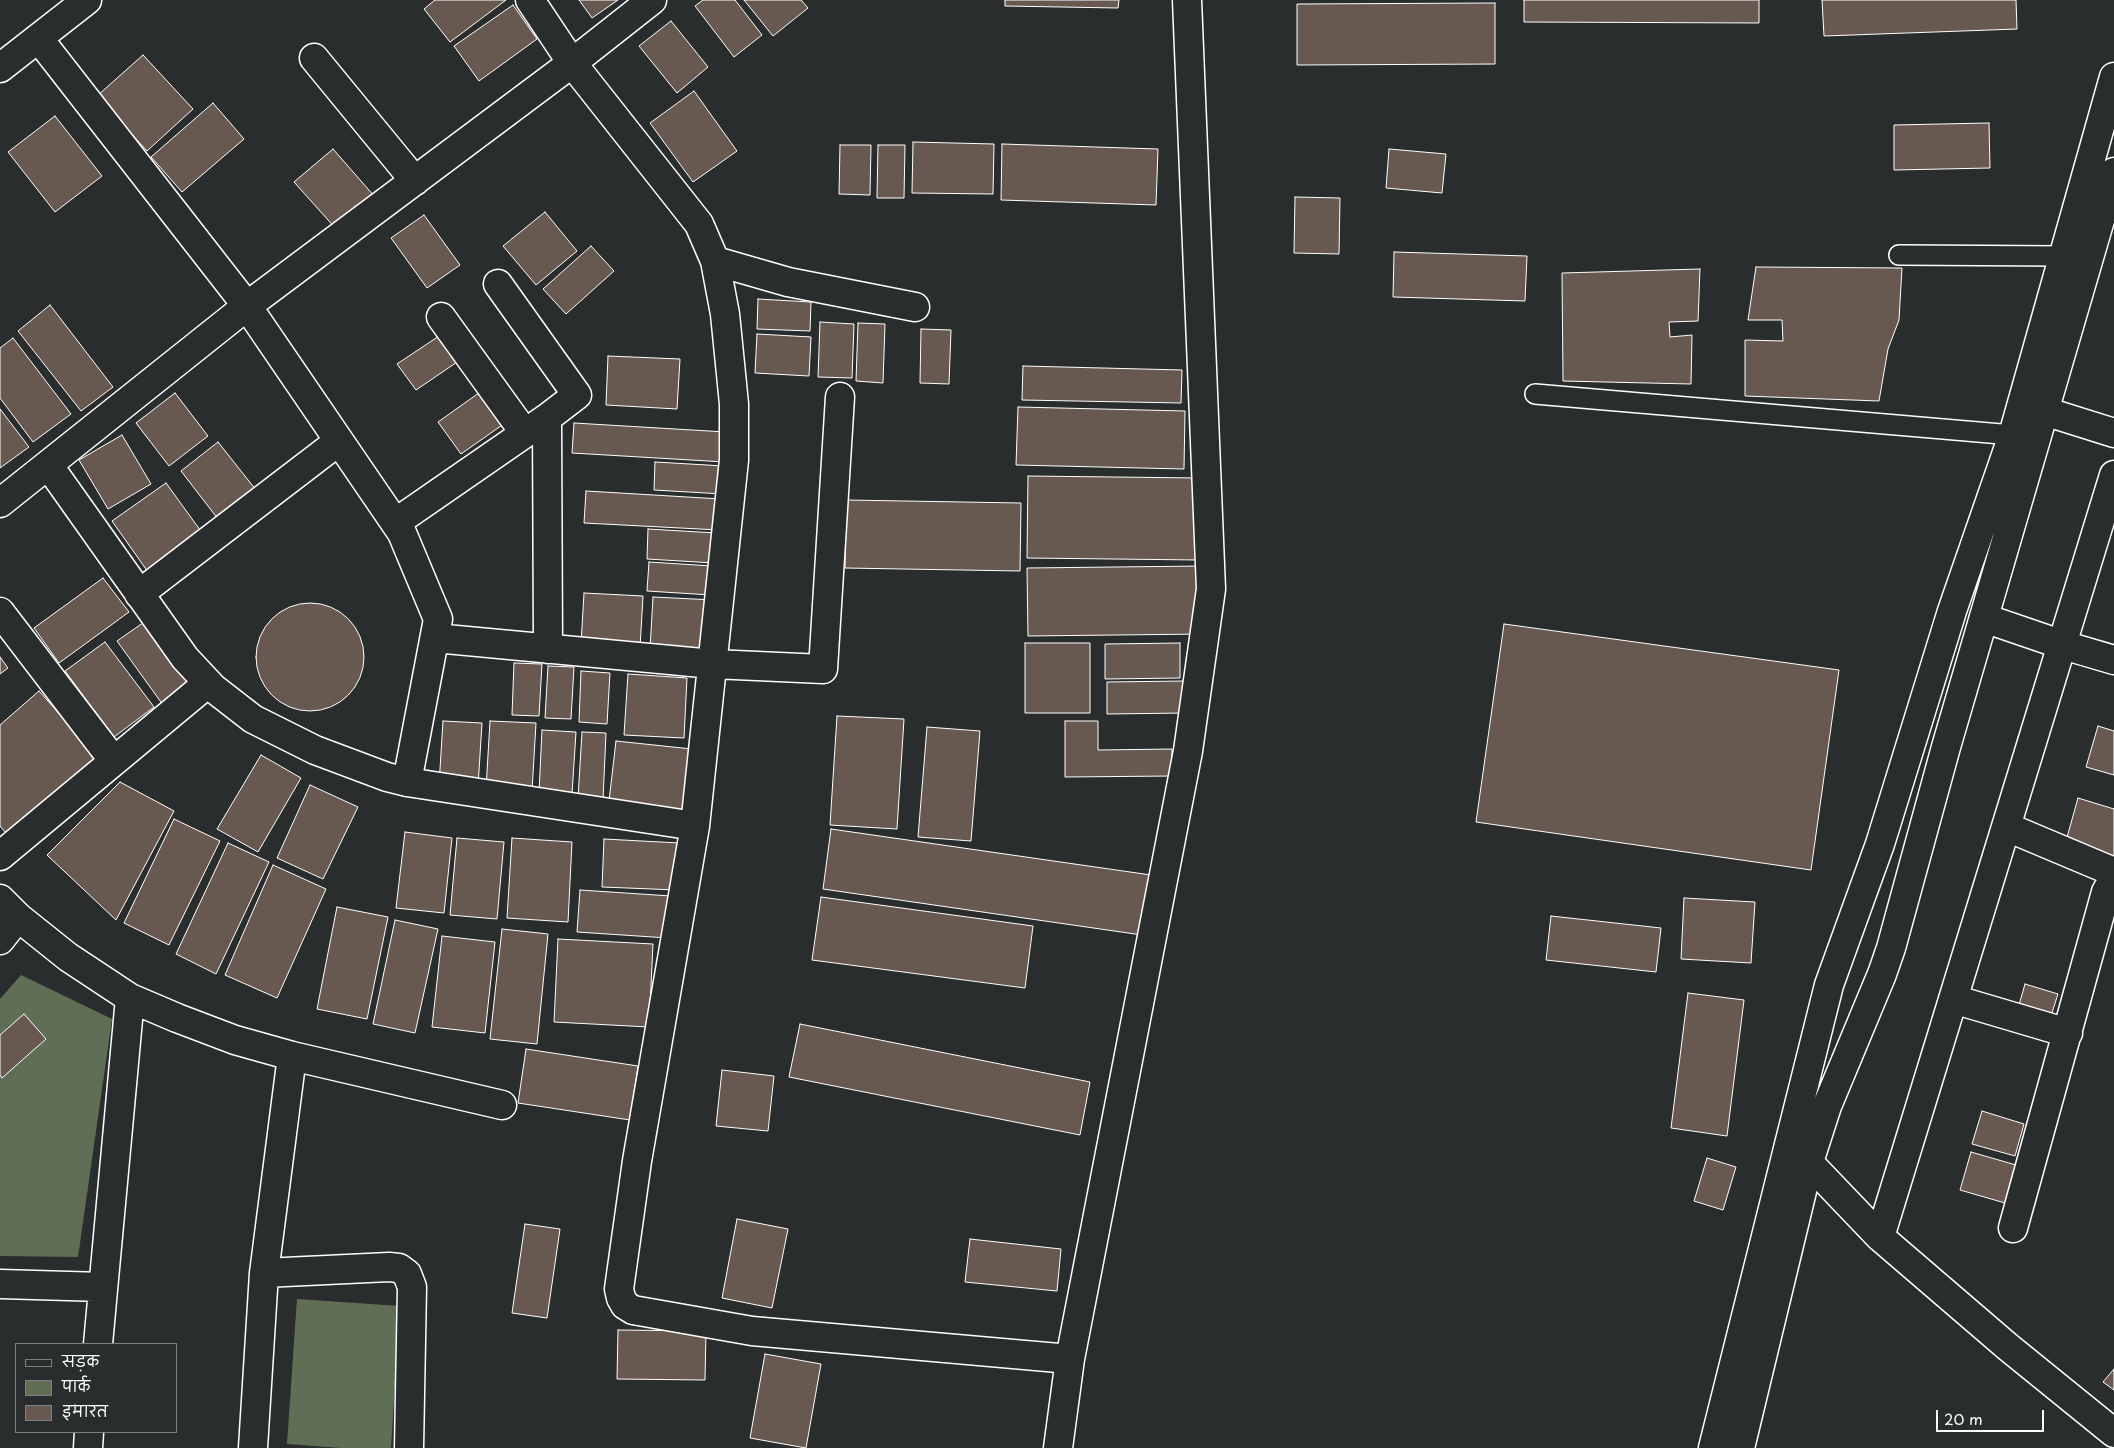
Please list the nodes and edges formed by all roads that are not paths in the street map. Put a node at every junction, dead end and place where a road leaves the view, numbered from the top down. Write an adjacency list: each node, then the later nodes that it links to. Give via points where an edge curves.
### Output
1 (87, 0): 5 (street)
2 (530, 0): 7 (street)
3 (652, 0): 7 (street)
4 (1187, 0): 61 (street, via 1211,589 1188,751)
5 (39, 39): 8 (street); 16 (street)
6 (314, 58): 11 (street)
7 (572, 63): 11 (street); 14 (street, via 699,224)
8 (0, 68)
9 (2114, 77): 13 (street)
10 (2114, 172): 21 (street)
11 (415, 181): 16 (street)
12 (1899, 255): 13 (lane)
13 (2063, 256): 24 (street)
14 (715, 261): 17 (street, via 788,282); 37 (street, via 728,341 734,404 734,460)
15 (498, 284): 22 (street, via 577,395)
16 (248, 306): 25 (street); 26 (street)
17 (915, 307)
18 (441, 317): 22 (street)
19 (1535, 394): 24 (lane)
20 (840, 397): 37 (street, via 823,669)
21 (2044, 411): 23 (street); 32 (street)
22 (536, 425): 29 (street); 35 (street)
23 (2114, 434)
24 (2012, 435): 53 (street, via 1952,611 1880,844 1829,985)
25 (339, 441): 29 (street); 30 (street)
26 (49, 466): 28 (street); 30 (street)
27 (2114, 475): 34 (street)
28 (0, 503)
29 (395, 523): 33 (street, via 438,619)
30 (139, 594): 38 (street, via 185,658)
31 (0, 612): 39 (street)
32 (1984, 618): 34 (street); 54 (street, via 1891,948 1827,1106)
33 (435, 638): 35 (street); 40 (street)
34 (2063, 645): 36 (street); 42 (street)
35 (548, 649): 37 (street)
36 (2114, 660)
37 (713, 664): 41 (street)
38 (208, 683): 39 (street); 40 (street, via 253,719 306,746)
39 (114, 761): 43 (street)
40 (407, 782): 41 (street)
41 (695, 826): 61 (street, via 637,1161 619,1289 625,1305 633,1310 752,1331)
42 (2007, 827): 44 (street); 49 (street)
43 (0, 856)
44 (2114, 872)
45 (2114, 878): 50 (street, via 2106,892)
46 (9, 908): 47 (street); 48 (street, via 68,957)
47 (0, 940)
48 (130, 998): 51 (street, via 235,1040); 59 (street)
49 (1954, 999): 50 (street); 56 (street)
50 (2068, 1033): 55 (street)
51 (292, 1056): 52 (street); 57 (street)
52 (502, 1105)
53 (1789, 1142): 54 (street); 68 (street)
54 (1810, 1162): 56 (street); 69 (street)
55 (2012, 1228)
56 (1880, 1237): 63 (street)
57 (264, 1273): 65 (street); 66 (street, via 389,1267 399,1268 407,1274 412,1287)
58 (0, 1284): 59 (street)
59 (103, 1287): 60 (street)
60 (98, 1343)
61 (1070, 1359): 67 (street)
62 (89, 1433): 64 (street)
63 (2114, 1433)
64 (88, 1448)
65 (253, 1448)
66 (408, 1448)
67 (1058, 1448)
68 (1713, 1448)
69 (1740, 1448)

